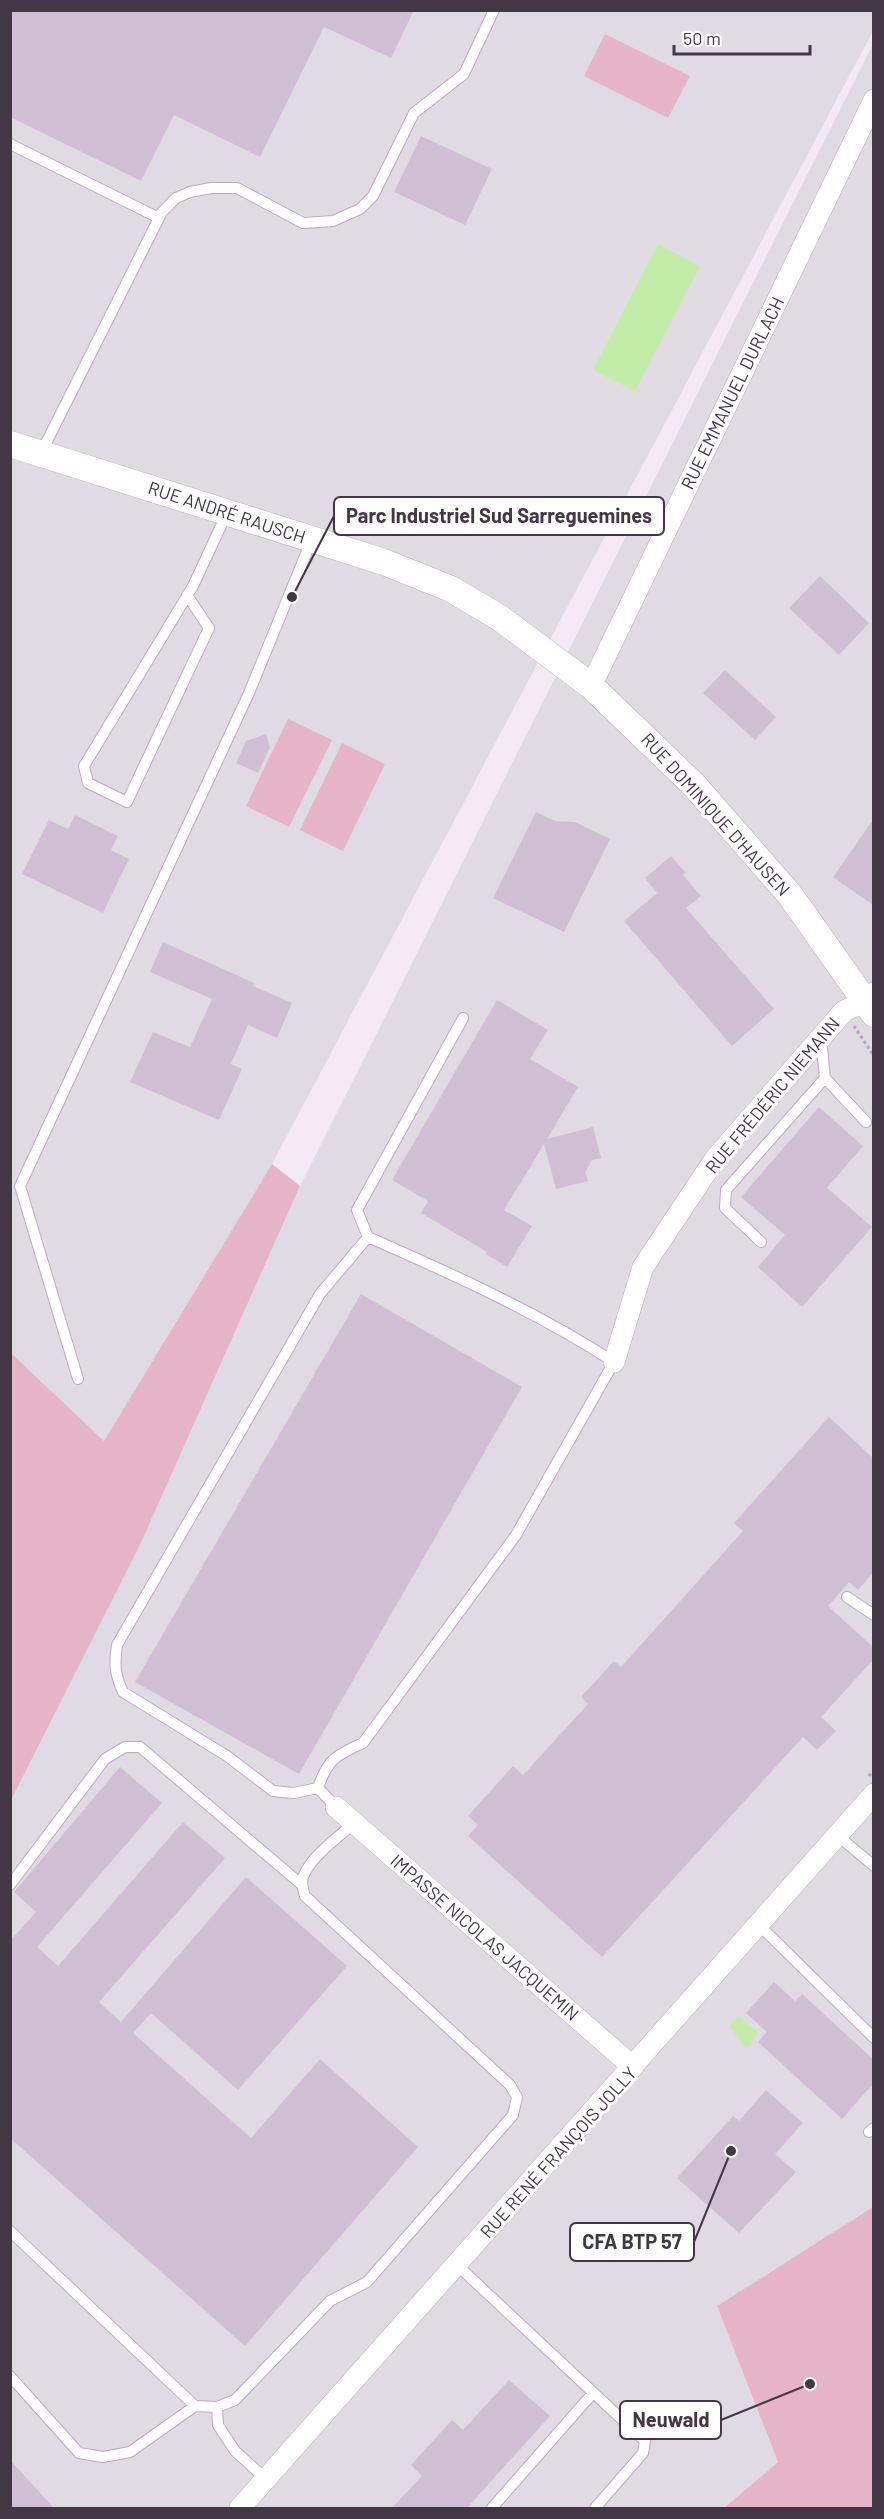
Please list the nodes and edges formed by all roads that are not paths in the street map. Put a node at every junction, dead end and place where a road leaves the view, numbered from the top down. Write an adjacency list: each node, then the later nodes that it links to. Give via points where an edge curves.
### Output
1 (494, 10): 4 (lane, via 464,74 414,113 373,196 360,209 333,221 303,223 237,188 211,188 176,198)
2 (873, 100): 10 (street, RUE EMMANUEL DURLACH)
3 (10, 144): 4 (lane)
4 (159, 218): 6 (lane)
5 (10, 444): 6 (street, RUE ANDRÉ RAUSCH)
6 (41, 453): 7 (street, RUE ANDRÉ RAUSCH)
7 (227, 512): 8 (street, RUE ANDRÉ RAUSCH); 9 (lane)
8 (312, 539): 10 (street, RUE ANDRÉ RAUSCH, via 451,589 500,618); 19 (lane, via 249,693 20,1186)
9 (187, 596): 9 (lane, via 84,766 88,783 127,802 209,628)
10 (591, 686): 11 (street, RUE DOMINIQUE D'HAUSEN, via 734,829 790,895)
11 (867, 1007): 13 (street, RUE FRÉDÉRIC NIEMANN)
12 (463, 1018): 16 (lane, via 357,1210)
13 (821, 1038): 14 (lane); 18 (street, RUE FRÉDÉRIC NIEMANN, via 715,1160 643,1266)
14 (825, 1078): 15 (lane); 17 (lane, via 726,1190 725,1208)
15 (866, 1122)
16 (368, 1237): 18 (lane, via 452,1274); 22 (lane, via 320,1294 117,1645 114,1665 123,1692 227,1756 273,1791 294,1793)
17 (761, 1242)
18 (614, 1362): 22 (lane, via 516,1535 363,1743 338,1755 324,1769)
19 (78, 1379)
20 (847, 1597): 21 (lane)
21 (873, 1615)
22 (318, 1788): 24 (lane)
23 (873, 1794): 26 (street, RUE RENÉ FRANÇOIS JOLLY)
24 (336, 1807): 25 (street, IMPASSE NICOLAS JACQUEMIN)
25 (354, 1823): 29 (lane, via 316,1859 303,1876); 32 (street, IMPASSE NICOLAS JACQUEMIN)
26 (837, 1835): 27 (lane); 30 (street, RUE RENÉ FRANÇOIS JOLLY)
27 (873, 1866)
28 (10, 1885): 29 (lane, via 105,1759 125,1747 140,1747)
29 (302, 1885): 38 (lane, via 305,1896 510,2085 518,2102 513,2115 367,2282 330,2301 235,2400)
30 (758, 1924): 31 (lane); 32 (street, RUE RENÉ FRANÇOIS JOLLY)
31 (873, 2038)
32 (633, 2067): 34 (street, RUE RENÉ FRANÇOIS JOLLY)
33 (10, 2231): 37 (lane)
34 (457, 2265): 36 (lane); 39 (street, RUE RENÉ FRANÇOIS JOLLY)
35 (10, 2376): 37 (lane, via 79,2453 103,2457 130,2452)
36 (593, 2393): 41 (lane); 42 (lane, via 645,2441 642,2453)
37 (195, 2406): 38 (lane)
38 (217, 2407): 39 (lane, via 218,2425 235,2451)
39 (266, 2480): 40 (street, RUE RENÉ FRANÇOIS JOLLY)
40 (240, 2508)
41 (492, 2508)
42 (595, 2508)

